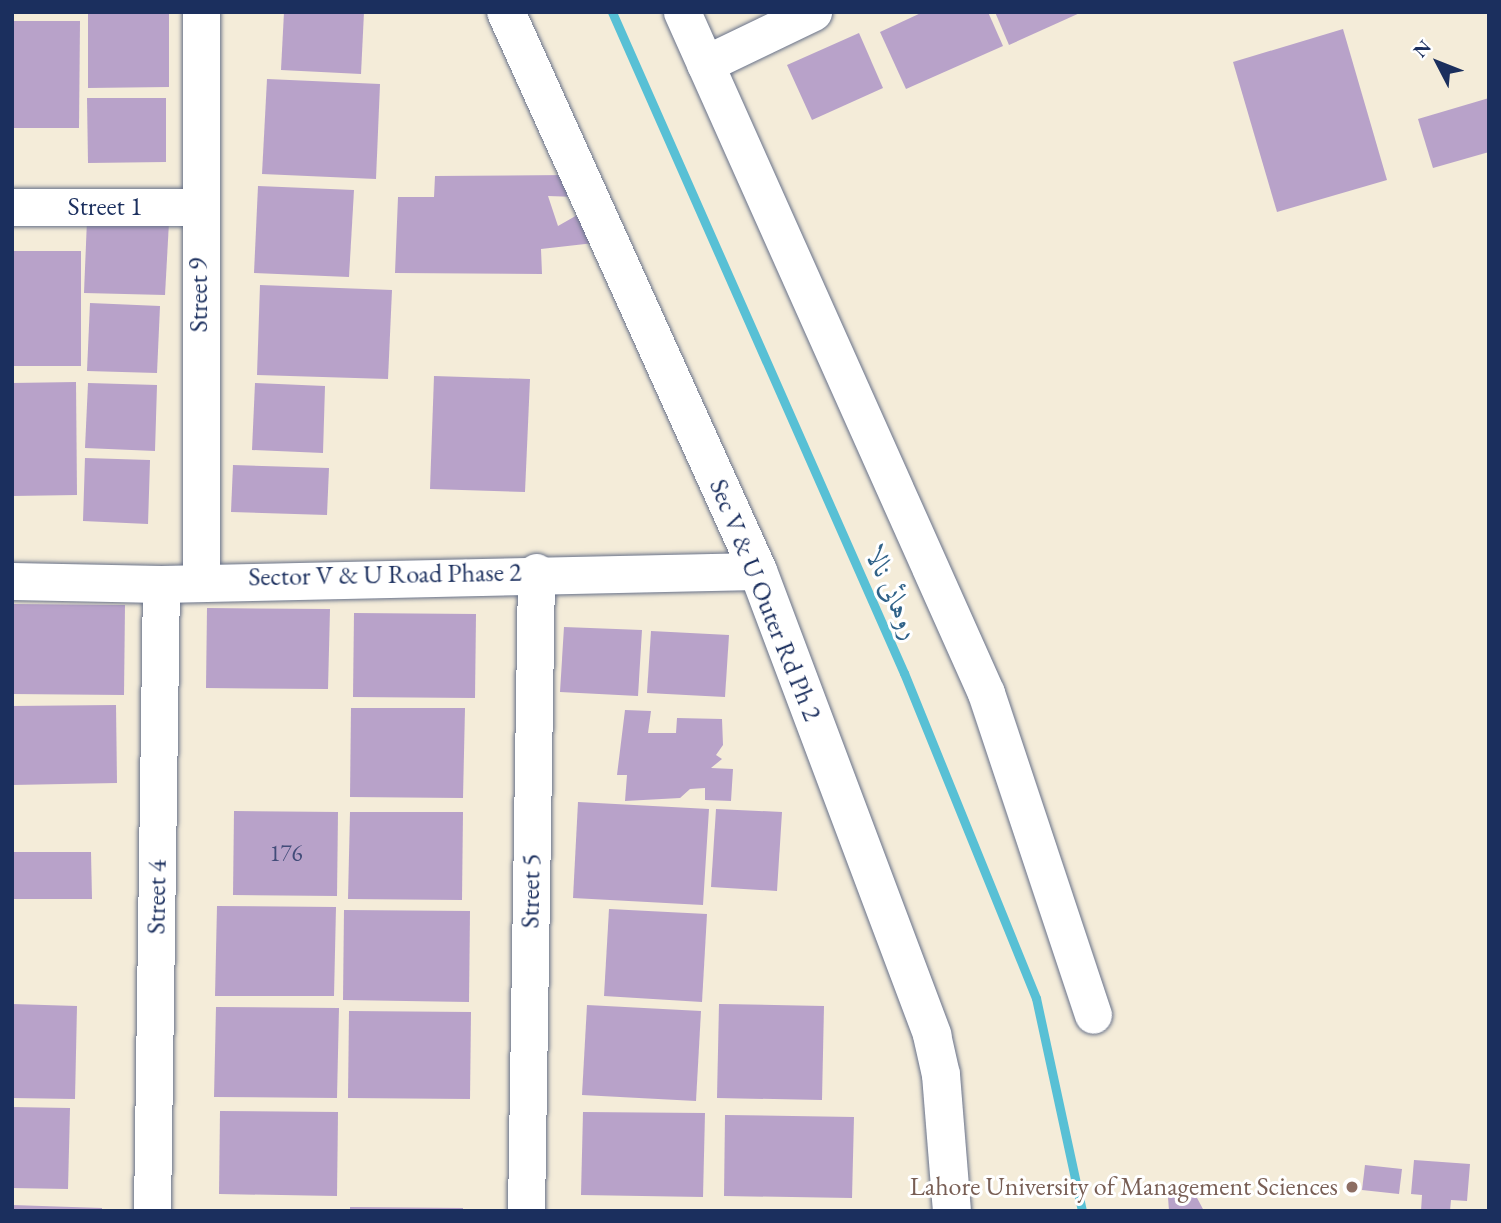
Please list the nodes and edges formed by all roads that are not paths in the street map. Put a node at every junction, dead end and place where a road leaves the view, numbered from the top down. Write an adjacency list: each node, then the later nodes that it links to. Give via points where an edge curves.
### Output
1 (201, 12): 7 (street, Street 9)
2 (506, 12): 8 (main road, Sec V & U Outer Rd Ph 2)
3 (682, 12): 5 (street)
4 (813, 12): 5 (street)
5 (705, 64): 13 (street, via 986,693)
6 (12, 207): 7 (street, Street 1)
7 (199, 207): 10 (street, Street 9)
8 (758, 570): 9 (street, Sector V & U Road Phase 2); 16 (main road, Sec V & U Outer Rd Ph 2, via 932,1035 942,1075)
9 (536, 572): 10 (street, Sector V & U Road Phase 2); 15 (street, Street 5)
10 (201, 579): 12 (street, Sector V & U Road Phase 2)
11 (12, 581): 12 (street, Sector V & U Road Phase 2)
12 (161, 584): 14 (street, Street 4)
13 (1093, 1015)
14 (152, 1211)
15 (526, 1211)
16 (952, 1211)

